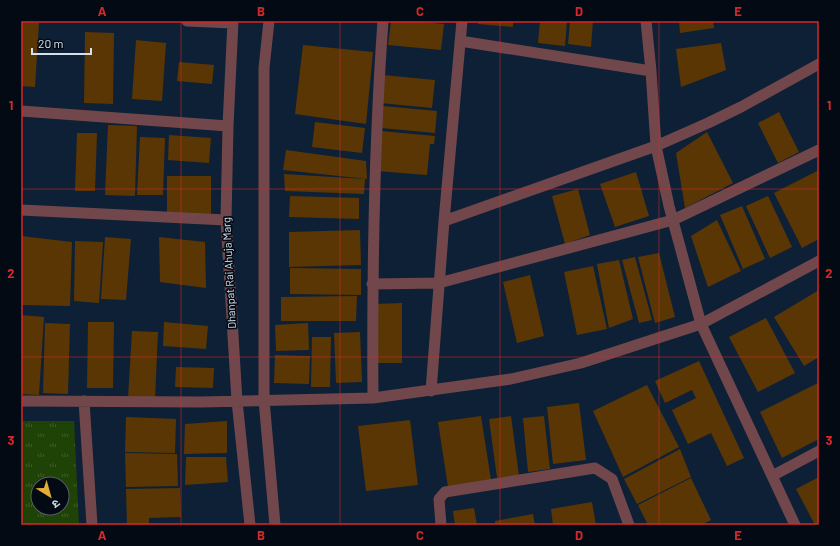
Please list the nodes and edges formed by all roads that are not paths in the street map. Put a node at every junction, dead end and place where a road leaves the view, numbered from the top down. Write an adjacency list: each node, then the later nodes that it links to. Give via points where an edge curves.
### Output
1 (186, 21): 6 (street)
2 (269, 21): 24 (street, via 264,68)
3 (383, 21): 20 (street)
4 (462, 21): 7 (street)
5 (646, 21): 9 (street)
6 (232, 22): 11 (street, Dhanpat Rai Ahuja Marg)
7 (460, 41): 9 (street); 17 (street)
8 (819, 64): 12 (street, via 708,124)
9 (651, 71): 12 (street)
10 (21, 111): 11 (street)
11 (228, 126): 15 (street, Dhanpat Rai Ahuja Marg)
12 (656, 146): 16 (street); 17 (street)
13 (819, 150): 16 (street)
14 (21, 210): 15 (street)
15 (226, 220): 27 (street, Dhanpat Rai Ahuja Marg)
16 (673, 220): 19 (street); 21 (street)
17 (444, 221): 19 (street)
18 (819, 262): 21 (street)
19 (439, 283): 20 (street); 22 (street)
20 (372, 284): 23 (street)
21 (701, 324): 22 (street, via 581,363); 29 (street)
22 (431, 391): 23 (street)
23 (373, 398): 24 (street)
24 (264, 400): 27 (street); 32 (street)
25 (21, 401): 26 (street)
26 (84, 401): 27 (street); 30 (street)
27 (237, 401): 31 (street, Dhanpat Rai Ahuja Marg)
28 (819, 451): 29 (street)
29 (772, 476): 35 (street)
30 (92, 525)
31 (250, 525)
32 (275, 525)
33 (441, 525): 34 (street, via 439,499 445,492 595,468 612,479)
34 (629, 525)
35 (795, 525)

